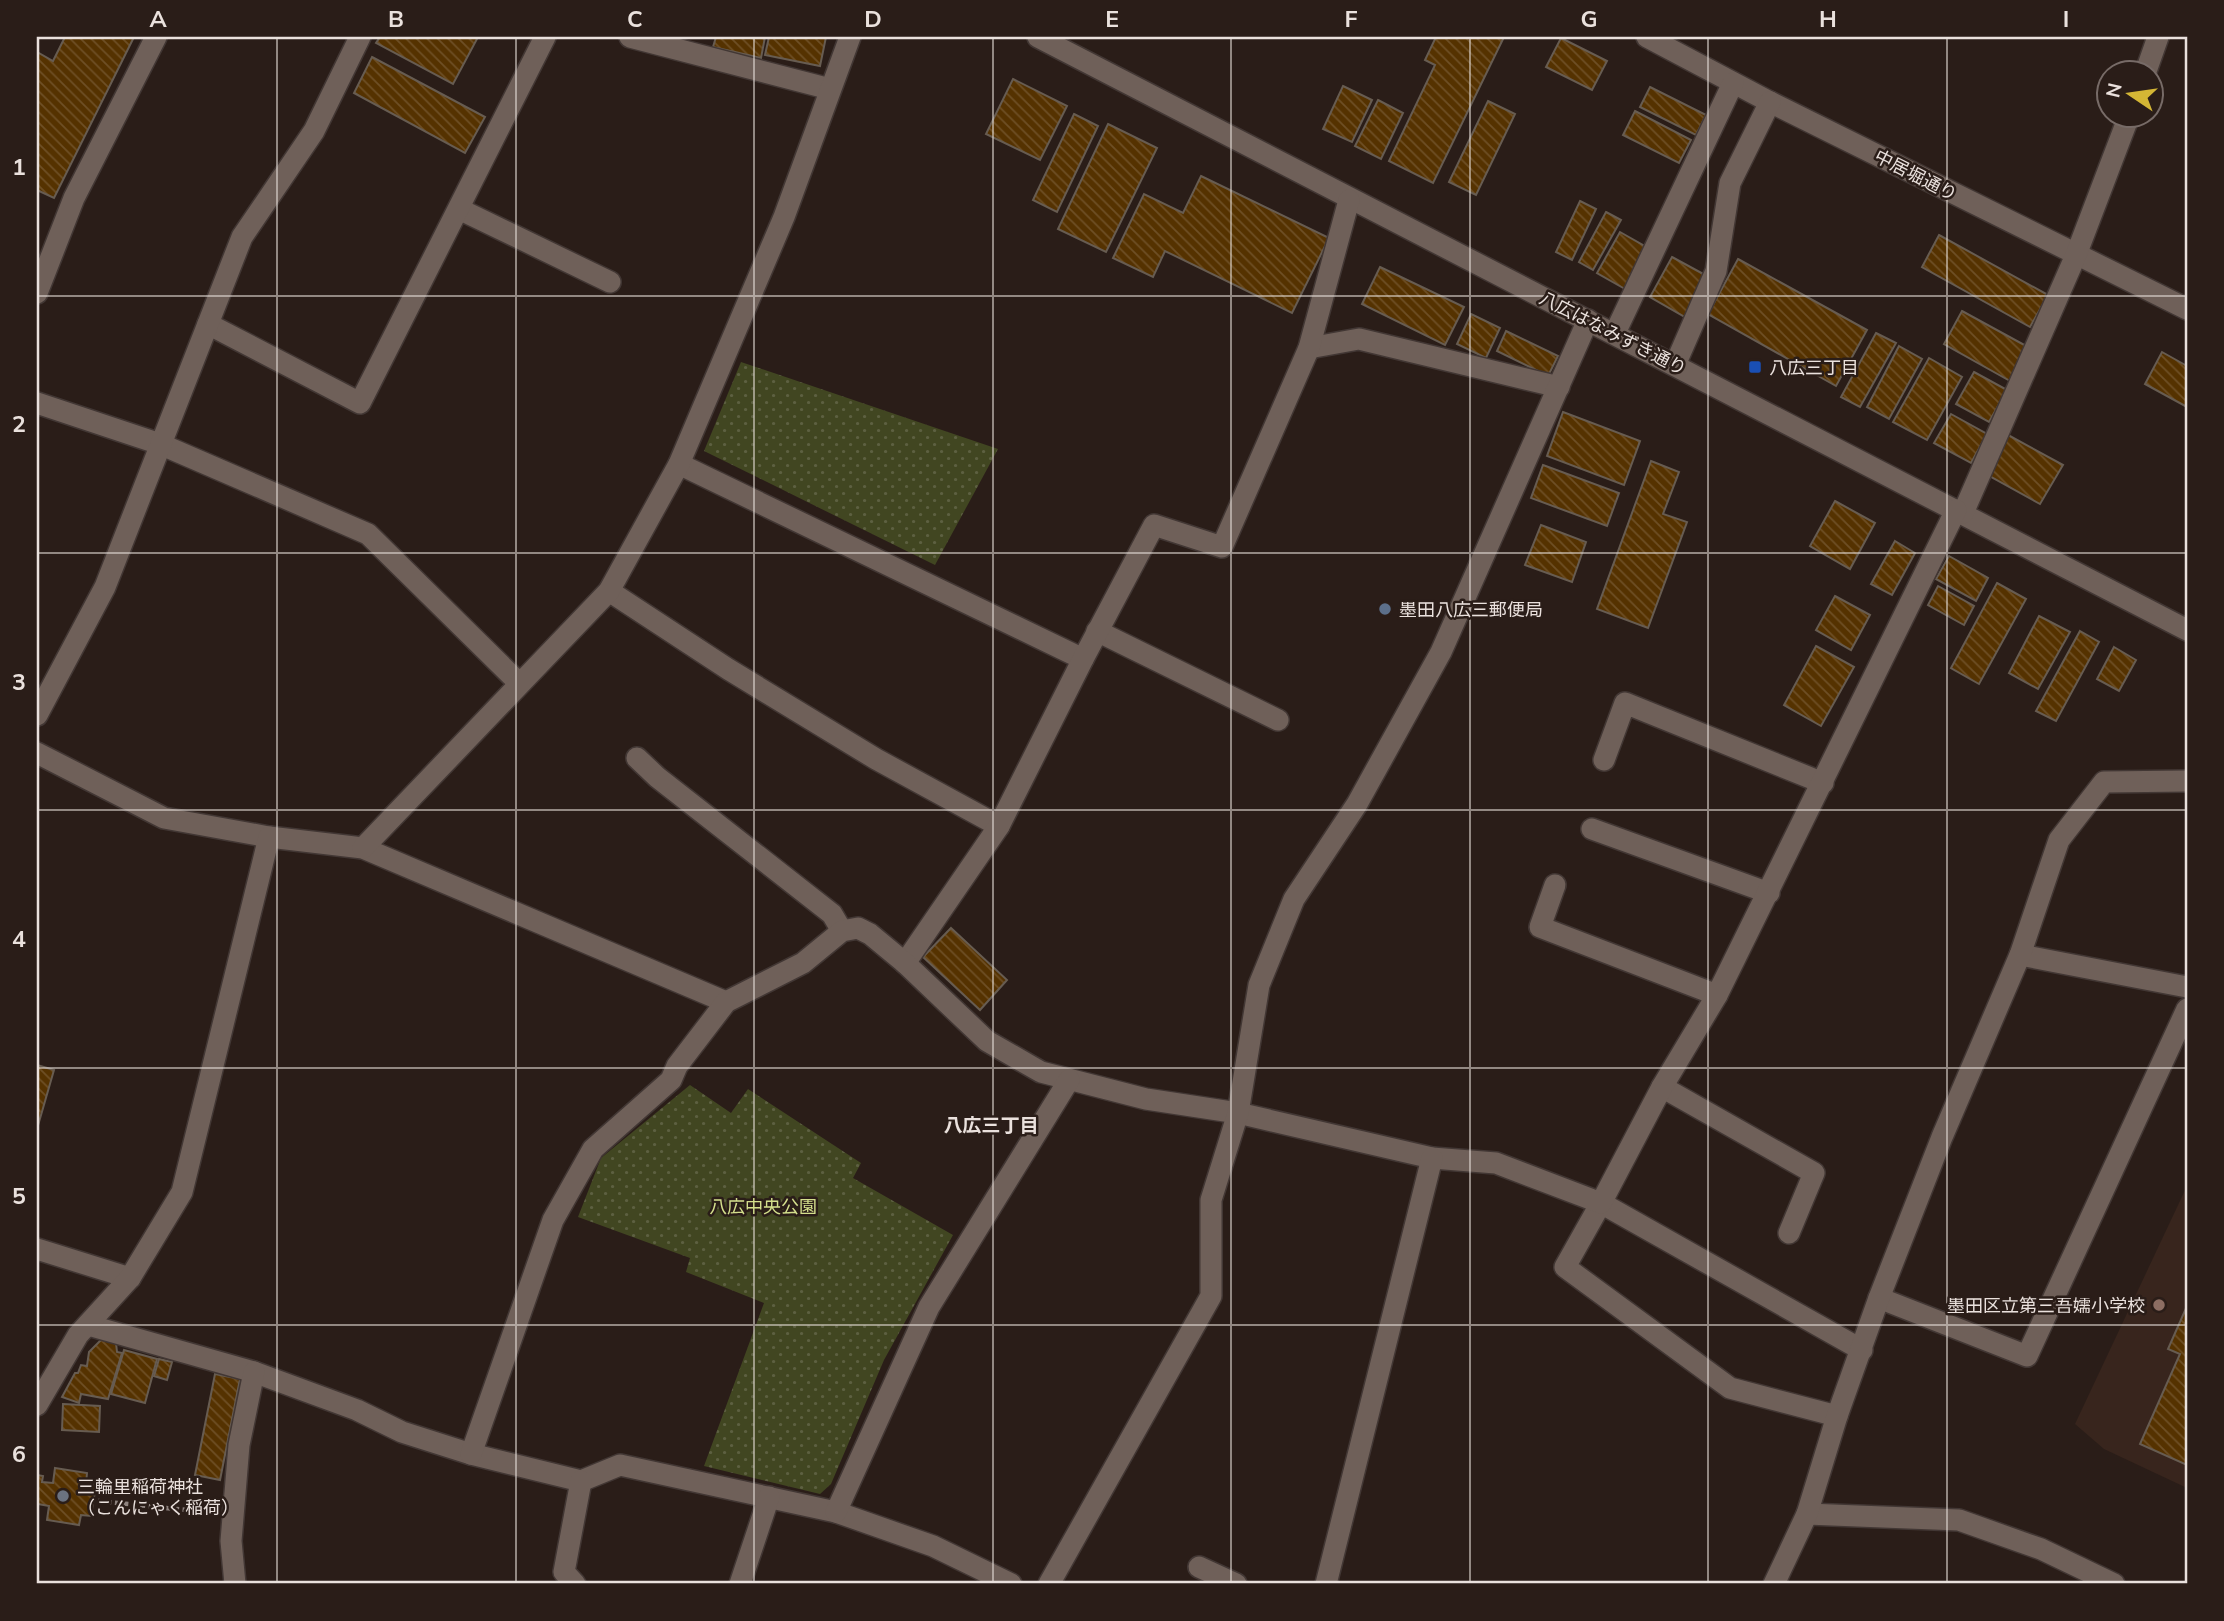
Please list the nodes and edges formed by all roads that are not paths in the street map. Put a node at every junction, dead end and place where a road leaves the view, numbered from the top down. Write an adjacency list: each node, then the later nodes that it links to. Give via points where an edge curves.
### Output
1 (156, 37): 18 (street, via 74,198)
2 (360, 37): 21 (street, via 314,131 242,237)
3 (545, 37): 15 (street)
4 (630, 37): 11 (street)
5 (850, 37): 11 (street)
6 (1038, 37): 14 (street, 八広はなみずき通り)
7 (1647, 37): 10 (street, 中居堀通り)
8 (2158, 37): 9 (street)
9 (2150, 60)
10 (1733, 83): 12 (street, 中居堀通り); 22 (street)
11 (830, 89): 28 (street, via 784,217)
12 (1770, 102): 16 (street, 中居堀通り); 24 (street, via 1730,183 1716,271)
13 (2124, 130): 16 (street)
14 (1349, 200): 20 (street, 八広はなみずき通り); 23 (street)
15 (459, 209): 17 (street); 21 (street, via 360,403)
16 (2076, 255): 19 (street, 中居堀通り); 29 (street)
17 (610, 282)
18 (37, 293)
19 (2187, 309)
20 (1588, 320): 22 (street, 八広はなみずき通り); 25 (street)
21 (208, 324): 27 (street)
22 (1615, 333): 24 (street, 八広はなみずき通り)
23 (1309, 348): 25 (street, via 1359,339); 32 (street, via 1222,547 1154,526)
24 (1675, 365): 29 (street, 八広はなみずき通り)
25 (1559, 387): 57 (street, via 1441,652 1357,804 1294,899 1259,985)
26 (37, 403): 27 (street)
27 (160, 444): 34 (street, via 368,534); 35 (street, via 105,587)
28 (679, 464): 30 (street); 33 (street)
29 (1959, 511): 31 (street, 八広はなみずき通り); 41 (street)
30 (609, 590): 34 (street); 42 (street, via 876,759)
31 (2187, 630)
32 (1097, 631): 33 (street); 36 (street)
33 (1083, 659): 42 (street)
34 (519, 683): 45 (street)
35 (37, 715)
36 (1278, 720)
37 (37, 753): 44 (street, via 164,818)
38 (637, 758): 48 (street, via 832,914)
39 (1604, 760): 41 (street, via 1625,703)
40 (2187, 781): 49 (street, via 2104,782 2059,840)
41 (1823, 783): 47 (street)
42 (999, 826): 50 (street)
43 (1592, 829): 47 (street)
44 (270, 837): 45 (street); 62 (street, via 182,1192)
45 (363, 848): 53 (street)
46 (1555, 885): 52 (street, via 1540,927)
47 (1769, 893): 52 (street)
48 (842, 931): 50 (street, via 858,928 870,934); 53 (street, via 803,963)
49 (2020, 955): 51 (street); 63 (street)
50 (905, 963): 55 (street, via 988,1041 1041,1072)
51 (2187, 987)
52 (1717, 995): 56 (street)
53 (726, 1002): 69 (street, via 671,1080 593,1149 553,1220)
54 (2187, 1009): 63 (street, via 2026,1356)
55 (1069, 1080): 57 (street, via 1146,1099); 72 (street, via 929,1307)
56 (1662, 1087): 59 (street); 60 (street, via 1814,1173)
57 (1238, 1113): 58 (street); 79 (street, via 1211,1200 1211,1296)
58 (1432, 1158): 59 (street, via 1496,1163); 81 (street)
59 (1601, 1203): 65 (street); 68 (street, via 1565,1267 1730,1388)
60 (1789, 1233)
61 (37, 1249): 62 (street)
62 (130, 1278): 64 (street)
63 (1879, 1298): 65 (street)
64 (88, 1325): 66 (street); 67 (street)
65 (1862, 1349): 68 (street)
66 (254, 1372): 69 (street, via 402,1432); 75 (street, via 239,1445 231,1541)
67 (37, 1405)
68 (1837, 1416): 73 (street)
69 (471, 1454): 70 (street)
70 (581, 1481): 71 (street, via 620,1465); 76 (street, via 564,1572)
71 (769, 1497): 72 (street); 77 (street)
72 (836, 1512): 78 (street, via 933,1546)
73 (1807, 1514): 82 (street); 83 (street, via 1959,1520 2041,1549)
74 (1199, 1567): 80 (street)
75 (235, 1584)
76 (575, 1584)
77 (740, 1584)
78 (1011, 1584)
79 (1049, 1584)
80 (1236, 1584)
81 (1328, 1584)
82 (1774, 1584)
83 (2114, 1584)

